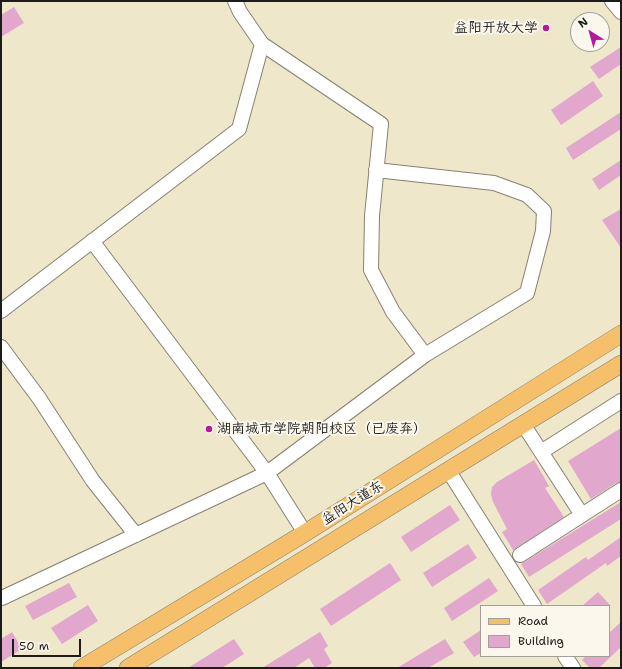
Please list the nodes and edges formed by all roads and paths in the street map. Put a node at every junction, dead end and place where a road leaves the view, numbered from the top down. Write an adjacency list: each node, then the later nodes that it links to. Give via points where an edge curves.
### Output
1 (235, 1): 4 (street)
2 (612, 1): 3 (street)
3 (621, 12)
4 (262, 44): 5 (street, via 381,124); 6 (street, via 239,129)
5 (376, 170): 10 (street, via 371,270 393,312); 10 (street, via 494,183 527,195 544,211 543,231 527,293)
6 (92, 241): 7 (street); 16 (street)
7 (1, 311)
8 (621, 334): 19 (main road, 益阳大道东)
9 (1, 347): 20 (street, via 40,398 93,481)
10 (425, 354): 16 (street)
11 (620, 366): 13 (main road)
12 (621, 402): 14 (street)
13 (523, 424): 14 (street); 15 (main road)
14 (542, 452): 18 (street)
15 (448, 470): 23 (street); 26 (main road)
16 (267, 473): 19 (street); 20 (street)
17 (621, 490): 18 (street)
18 (582, 515): 21 (street)
19 (306, 533): 25 (main road, 益阳大道东)
20 (136, 535): 22 (street)
21 (520, 555)
22 (2, 598)
23 (533, 605)
24 (566, 657): 27 (street)
25 (82, 668)
26 (128, 668)
27 (573, 668)

